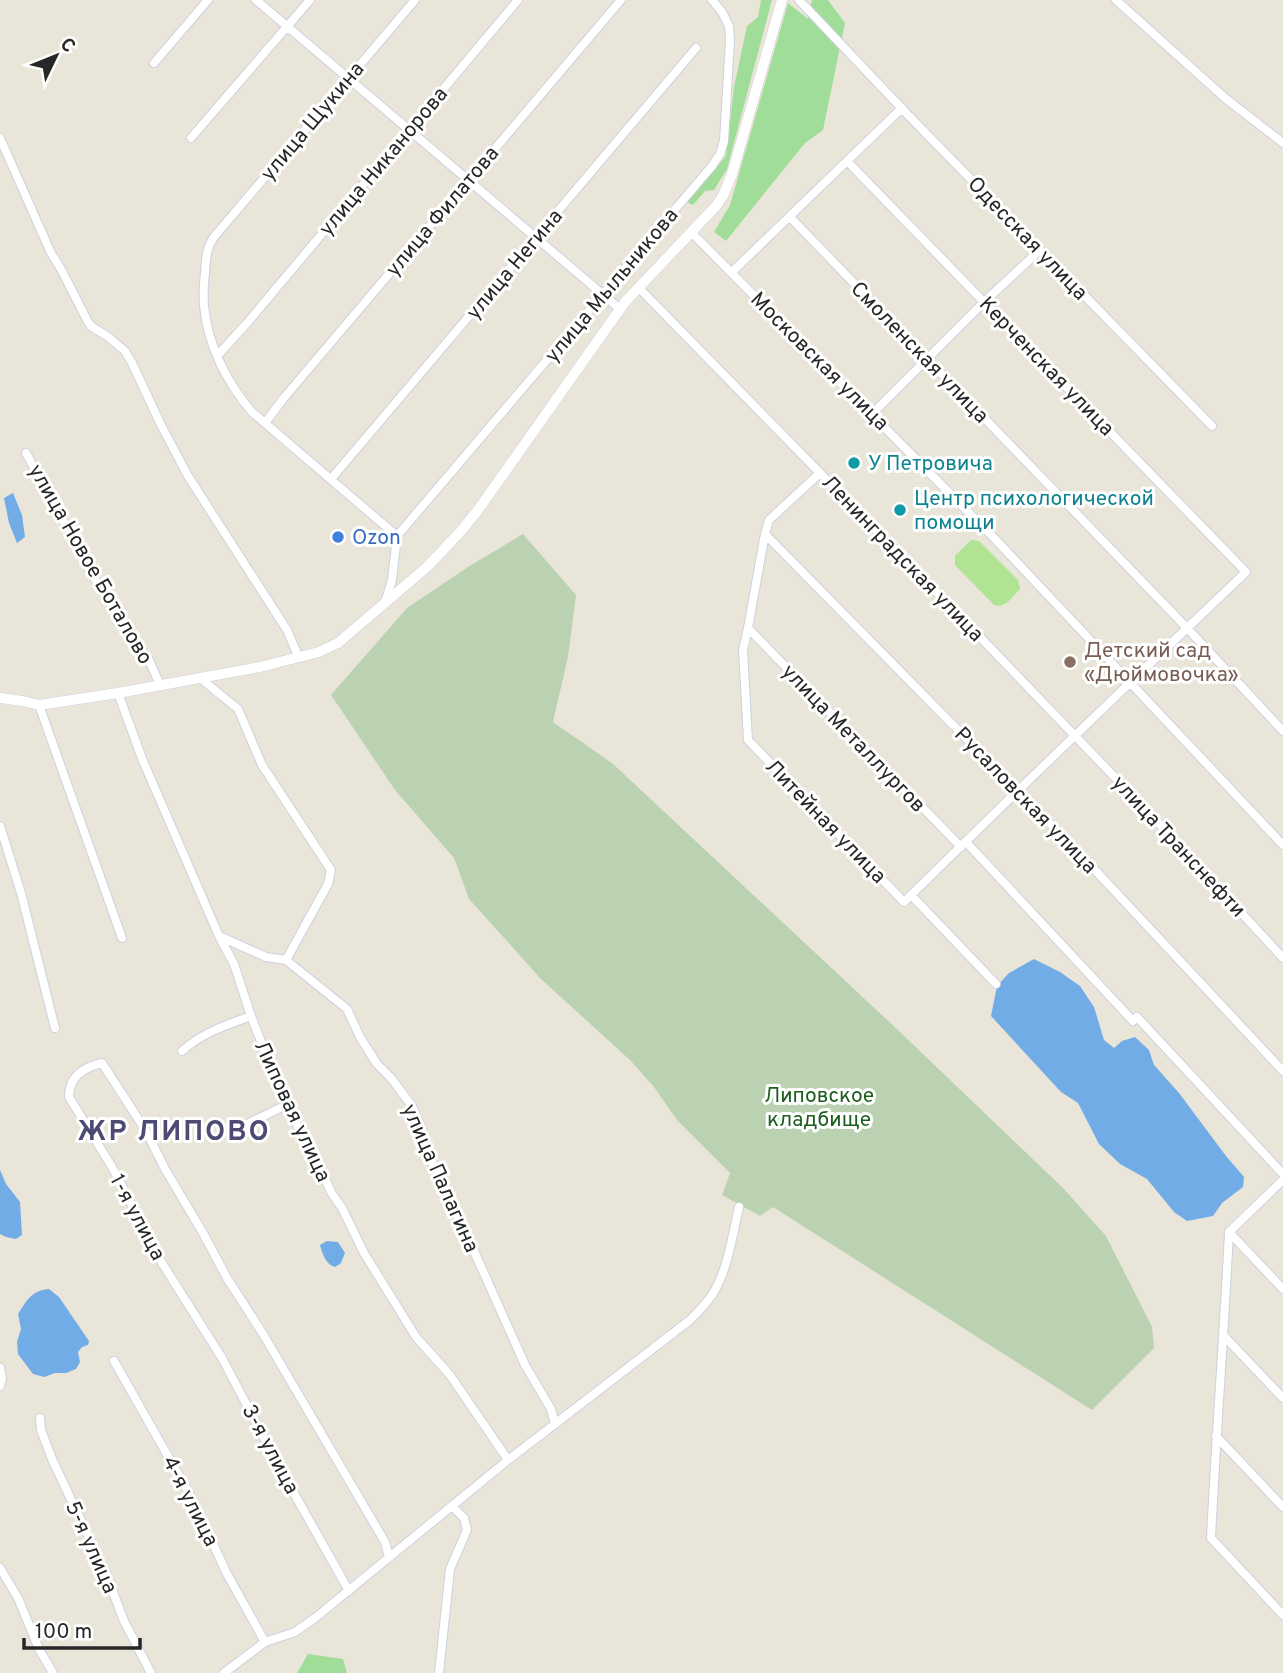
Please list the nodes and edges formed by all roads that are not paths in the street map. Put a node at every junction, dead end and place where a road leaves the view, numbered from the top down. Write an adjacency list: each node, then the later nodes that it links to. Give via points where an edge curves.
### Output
1 (208, 0): 13 (street)
2 (256, 0): 11 (street)
3 (310, 0): 11 (street)
4 (415, 0): 14 (street, улица Щукина)
5 (518, 0): 16 (street, улица Никанорова)
6 (621, 0): 21 (street, улица Филатова)
7 (782, 0): 23 (street, via 728,185 716,206)
8 (799, 0): 15 (street, Одесская улица)
9 (1116, 0): 19 (street, via 1224,98)
10 (716, 1): 28 (street, улица Мыльникова, via 727,21 730,40 720,154)
11 (287, 26): 14 (street); 18 (street)
12 (696, 48): 24 (street, улица Негина)
13 (154, 63)
14 (349, 78): 16 (street); 31 (street, улица Щукина, via 210,243 204,305)
15 (902, 108): 20 (street); 25 (street, Одесская улица)
16 (409, 129): 21 (street); 31 (street, улица Никанорова)
17 (0, 138): 46 (street, via 51,253 88,322 125,351 174,451 287,630)
18 (191, 138)
19 (1283, 143)
20 (847, 161): 22 (street); 29 (street, Керченская улица)
21 (469, 180): 24 (street); 34 (street, улица Филатова)
22 (790, 217): 26 (street); 32 (street, Смоленская улица)
23 (691, 232): 26 (street, Московская улица); 27 (street)
24 (536, 238): 28 (street); 38 (street, улица Негина)
25 (1040, 250): 29 (street); 35 (street, Одесская улица)
26 (732, 272): 33 (street, Московская улица)
27 (638, 287): 30 (street); 37 (street, Ленинградская улица)
28 (603, 294): 30 (street); 40 (street, улица Мыльникова)
29 (984, 302): 32 (street); 45 (street, Керченская улица, via 1246,572)
30 (620, 309): 42 (street, via 478,510 443,551)
31 (218, 356): 34 (street, via 238,395)
32 (927, 359): 33 (street); 45 (street, Смоленская улица)
33 (872, 414): 48 (street, Московская улица)
34 (265, 423): 38 (street)
35 (1212, 426)
36 (26, 453): 49 (street, улица Новое Боталово, via 101,590)
37 (820, 473): 39 (street, via 769,520); 54 (street, Ленинградская улица)
38 (331, 480): 40 (street)
39 (765, 534): 44 (street); 55 (street, Русаловская улица)
40 (397, 537): 41 (street)
41 (392, 580): 42 (street); 43 (street)
42 (402, 588): 43 (street)
43 (385, 603): 46 (street, via 338,643)
44 (748, 628): 57 (street, улица Металлургов); 59 (street, Литейная улица, via 743,650 748,740 904,902)
45 (1187, 628): 48 (street); 53 (street, Смоленская улица)
46 (299, 658): 47 (street)
47 (200, 678): 49 (street); 63 (street, via 238,709 262,765 331,870 328,884)
48 (1130, 682): 54 (street); 58 (street, Московская улица)
49 (160, 685): 50 (street)
50 (118, 693): 52 (street); 60 (street, Липовая улица)
51 (0, 698): 52 (street)
52 (39, 705): 61 (street)
53 (1283, 731)
54 (1074, 735): 55 (street); 62 (street, улица Транснефти)
55 (1019, 792): 57 (street); 68 (street, Русаловская улица)
56 (0, 826): 66 (street)
57 (963, 845): 59 (street); 71 (street, улица Металлургов)
58 (1283, 845)
59 (911, 895): 64 (street, Литейная улица)
60 (219, 936): 63 (street, улица Палагина, via 266,957); 65 (street, Липовая улица, via 234,964)
61 (122, 937)
62 (1283, 958)
63 (286, 960): 83 (street, улица Палагина, via 347,1009 377,1064 412,1106 433,1166)
64 (996, 984)
65 (251, 1016): 67 (street, via 220,1027); 69 (street, Липовая улица)
66 (55, 1028)
67 (182, 1051)
68 (1283, 1071)
69 (286, 1105): 70 (street); 85 (street, Липовая улица, via 359,1244 416,1338 450,1375)
70 (235, 1130)
71 (1283, 1174)
72 (1283, 1180): 74 (street)
73 (739, 1207): 83 (street, via 722,1274 701,1310)
74 (1229, 1232): 75 (street); 77 (street)
75 (1283, 1289)
76 (192, 1308): 88 (street, 1-я улица, via 69,1097 71,1082 82,1069 102,1063 146,1131 385,1542); 90 (street, 3-я улица)
77 (1224, 1336): 81 (street); 84 (street)
78 (114, 1361): 92 (street, 4-я улица, via 194,1502)
79 (0, 1368): 80 (street)
80 (0, 1386)
81 (1283, 1398)
82 (40, 1418): 94 (street, 5-я улица, via 52,1459)
83 (555, 1424): 85 (street)
84 (1216, 1436): 87 (street); 91 (street, via 1211,1538)
85 (508, 1460): 86 (street)
86 (452, 1506): 88 (street); 96 (street, via 464,1518 467,1530 450,1569)
87 (1283, 1507)
88 (389, 1558): 90 (street)
89 (0, 1568): 93 (street)
90 (349, 1591): 92 (street, via 295,1632)
91 (1283, 1615)
92 (265, 1642): 95 (street)
93 (53, 1673)
94 (150, 1673)
95 (224, 1673)
96 (439, 1673)

